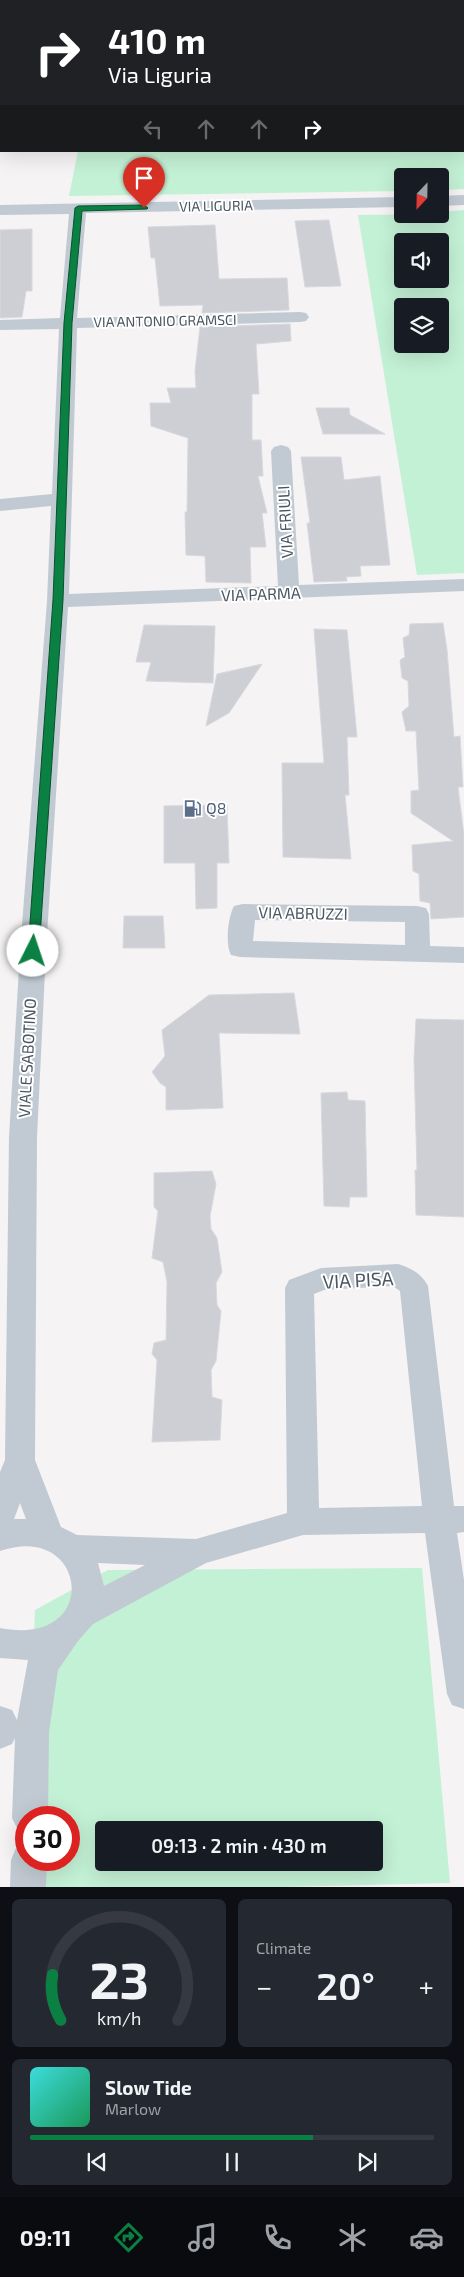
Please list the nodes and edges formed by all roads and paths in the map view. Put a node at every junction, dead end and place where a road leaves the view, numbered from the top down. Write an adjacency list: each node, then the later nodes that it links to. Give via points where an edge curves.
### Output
1 (464, 200): 2 (street)
2 (449, 201)
3 (394, 202): 4 (street, VIA LIGURIA)
4 (78, 208): 5 (street, VIA LIGURIA); 7 (street, VIALE SABOTINO)
5 (0, 210)
6 (300, 317): 7 (street, VIA ANTONIO GRAMSCI)
7 (68, 323): 8 (street, VIA ANTONIO GRAMSCI); 10 (street, VIALE SABOTINO)
8 (0, 325)
9 (281, 450): 13 (street, VIA FRIULI)
10 (62, 499): 11 (street); 14 (street, VIALE SABOTINO)
11 (0, 505)
12 (464, 584): 13 (street, VIA PARMA)
13 (289, 593): 14 (street, VIA PARMA)
14 (58, 600): 17 (street, VIALE SABOTINO, via 23,1137)
15 (418, 954): 15 (street, VIA ABRUZZI, via 416,914 243,912 240,949); 16 (street, VIA ABRUZZI)
16 (464, 955)
17 (20, 1460): 18 (street, VIALE SABOTINO); 22 (street, VIALE SABOTINO)
18 (0, 1516)
19 (452, 1519): 20 (street); 20 (street, VIA PISA, via 414,1286 398,1275 322,1279 298,1288); 26 (street, VIA PISA)
20 (303, 1522): 23 (street)
21 (0, 1537): 22 (street, via 11,1532 29,1532)
22 (60, 1542): 23 (street); 24 (street, VIALE SABOTINO, via 81,1561 88,1578 89,1595)
23 (198, 1552): 24 (street)
24 (74, 1623): 25 (street, via 45,1642 10,1646); 29 (street, via 42,1665 32,1732)
25 (0, 1643)
26 (464, 1694)
27 (0, 1721): 28 (street)
28 (0, 1733)
29 (30, 1806)
30 (29, 1871): 31 (street)
31 (28, 1887)

